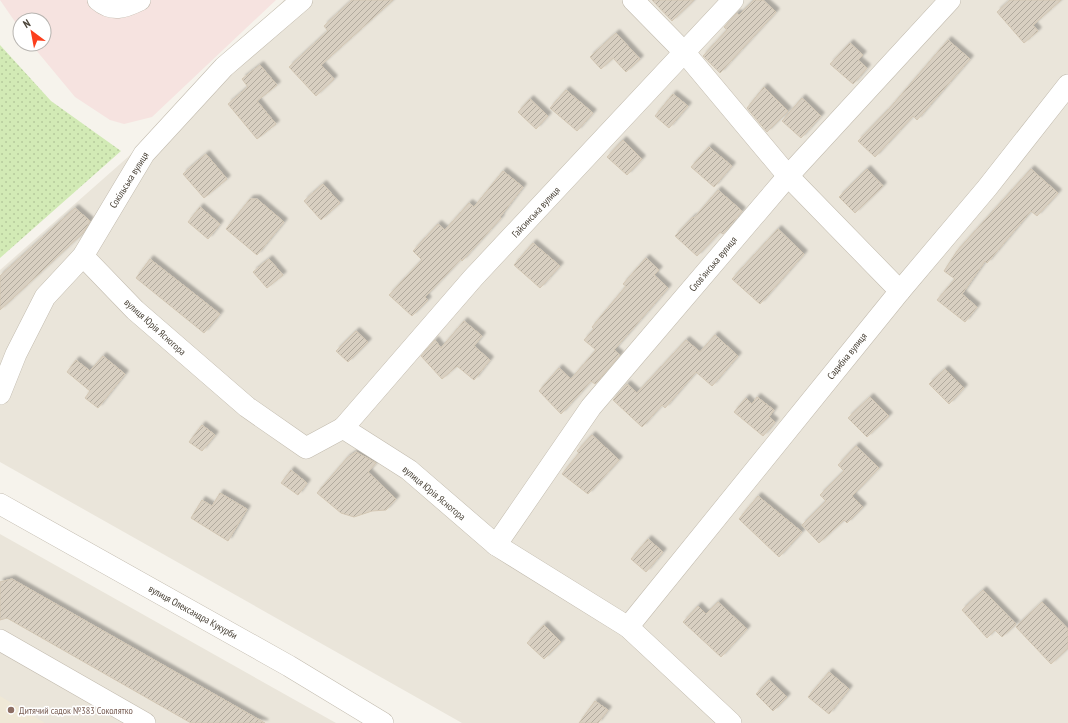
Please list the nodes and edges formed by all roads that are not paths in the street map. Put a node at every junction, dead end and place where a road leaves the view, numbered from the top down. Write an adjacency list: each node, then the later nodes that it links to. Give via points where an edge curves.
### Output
1 (98, 0): 2 (street, via 106,7 118,9)
2 (140, 0)
3 (302, 0): 10 (street, Сокільська вулиця, via 224,67 144,154)
4 (633, 0): 7 (street)
5 (733, 0): 7 (street, Гайсинська вулиця)
6 (950, 0): 9 (street, Словʼянська вулиця)
7 (685, 53): 9 (street); 13 (street, Гайсинська вулиця, via 473,278)
8 (1068, 85): 11 (street, Садибна вулиця, via 987,188)
9 (788, 176): 11 (street); 15 (street, Словʼянська вулиця, via 591,407)
10 (83, 256): 12 (street, Сокільська вулиця, via 45,297 16,354); 13 (street, вулиця Юрія Ясногора, via 135,310 247,407 306,448)
11 (900, 291): 16 (street, Садибна вулиця)
12 (0, 394)
13 (343, 428): 15 (street, вулиця Юрія Ясногора, via 409,470)
14 (0, 504): 18 (street, вулиця Олександра Кукурби, via 289,666)
15 (496, 545): 16 (street, вулиця Юрія Ясногора)
16 (628, 627): 21 (street, вулиця Юрія Ясногора)
17 (0, 640): 19 (street)
18 (354, 715): 20 (street, вулиця Олександра Кукурби)
19 (145, 723)
20 (383, 723)
21 (731, 723)

